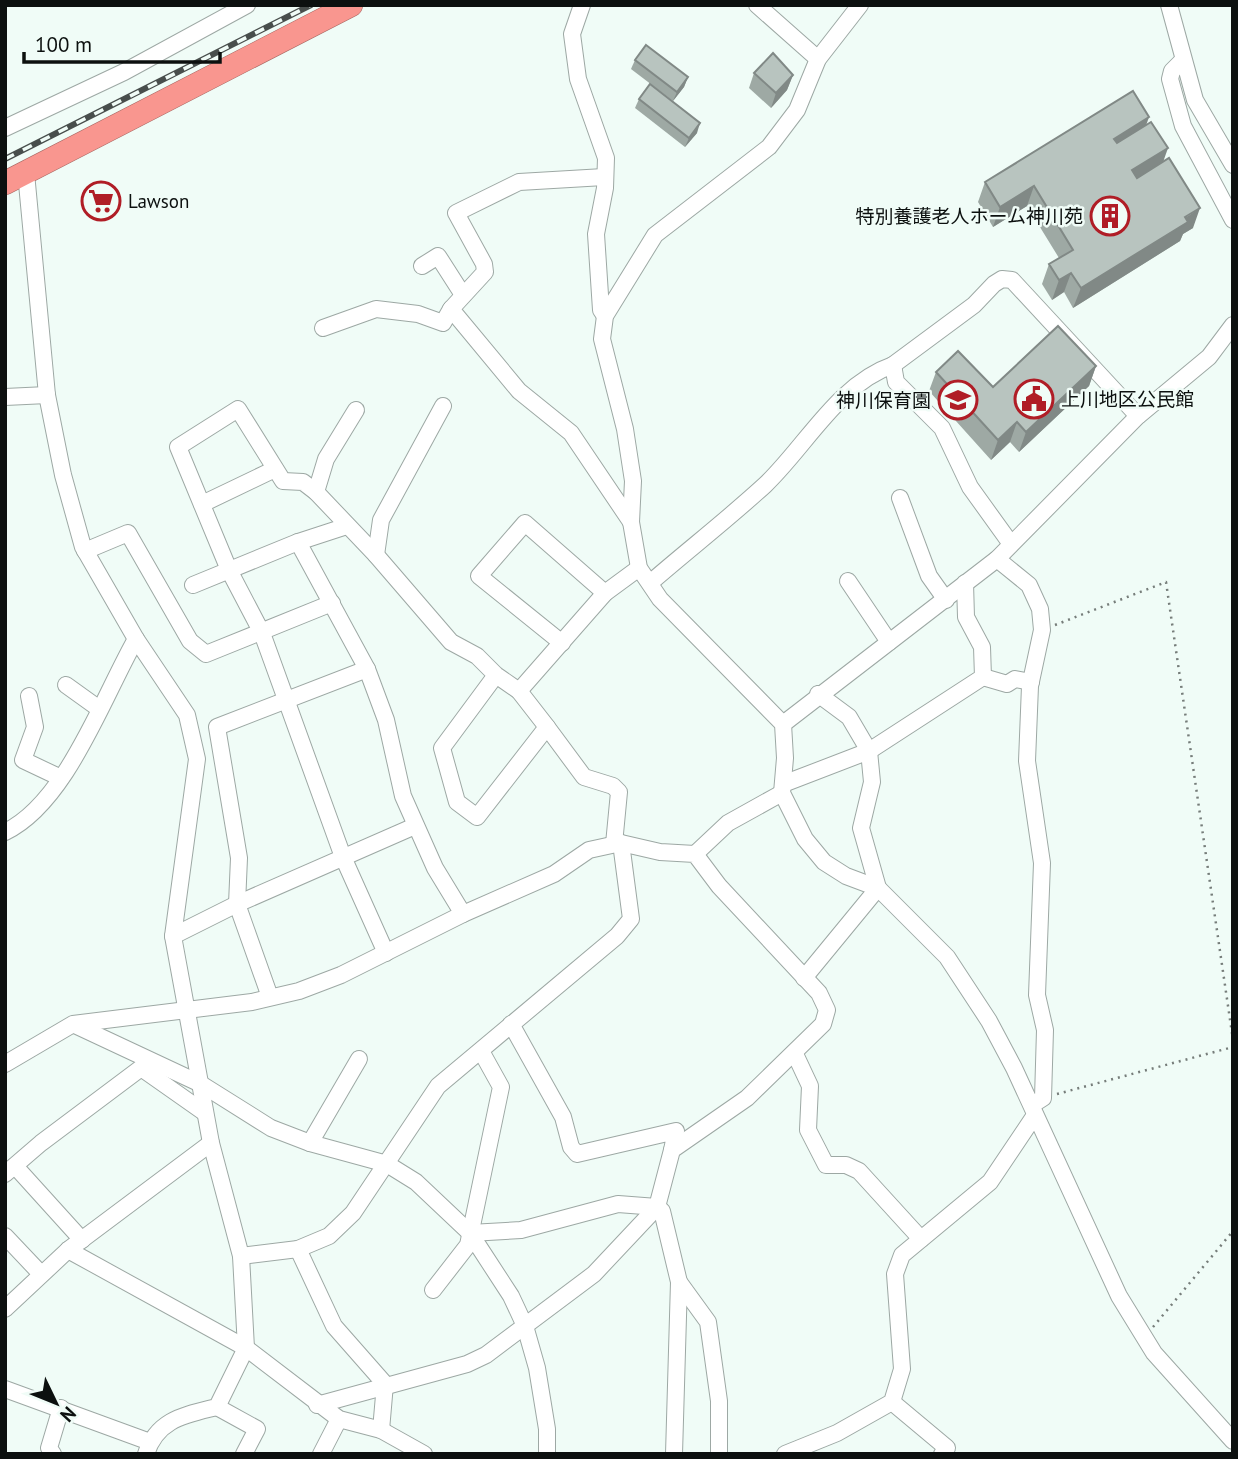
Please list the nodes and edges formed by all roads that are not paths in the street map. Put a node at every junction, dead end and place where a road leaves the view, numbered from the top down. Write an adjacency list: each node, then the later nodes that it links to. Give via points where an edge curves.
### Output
1 (247, 5): 9 (street, via 124,72)
2 (351, 5): 11 (highway)
3 (582, 5): 12 (street, via 572,34 578,79 606,158)
4 (757, 5): 7 (street)
5 (860, 5): 7 (street)
6 (1170, 5): 8 (street)
7 (818, 60): 18 (street, via 797,110 769,146 654,235)
8 (1182, 60): 10 (street, via 1195,100); 14 (street, via 1170,79 1182,126)
9 (5, 128)
10 (1233, 164)
11 (26, 173): 13 (highway); 22 (street)
12 (604, 177): 16 (street, via 519,182 456,213 485,272); 18 (street, via 596,256)
13 (5, 183)
14 (1233, 219)
15 (422, 266): 16 (street, via 438,256)
16 (463, 295): 17 (street)
17 (451, 309): 20 (street, via 443,323 418,314 376,309); 31 (street, via 519,391 571,433)
18 (605, 316): 31 (street, via 602,339 633,481)
19 (1233, 326): 26 (street, via 1209,357)
20 (323, 328)
21 (893, 365): 26 (street, via 974,305 994,284 1012,280); 34 (street, via 896,382 934,417 970,487); 41 (street, via 872,372 766,483)
22 (47, 395): 23 (street); 35 (street)
23 (5, 397)
24 (443, 406): 36 (street, via 381,520)
25 (356, 410): 28 (street, via 326,459)
26 (1138, 416): 34 (street)
27 (275, 469): 28 (street, via 283,481 303,482); 30 (street); 30 (street, via 238,409 178,447)
28 (316, 492): 32 (street)
29 (900, 498): 45 (street, via 929,576)
30 (202, 504): 39 (street)
31 (631, 523): 38 (street)
32 (347, 526): 33 (street); 36 (street)
33 (298, 542): 39 (street); 46 (street)
34 (1011, 544): 37 (street)
35 (85, 551): 47 (street, via 128,533 190,641 206,654); 48 (street)
36 (376, 555): 52 (street, via 451,642 477,656)
37 (998, 559): 42 (street); 54 (street, via 1029,585 1040,609 1042,630)
38 (639, 568): 41 (street); 44 (street)
39 (229, 570): 43 (street); 47 (street)
40 (848, 581): 49 (street)
41 (650, 583): 61 (street, via 660,599)
42 (965, 583): 45 (street); 53 (street, via 966,617 982,647)
43 (193, 585)
44 (606, 593): 50 (street); 50 (street, via 525,523 479,576)
45 (946, 600): 49 (street)
46 (332, 603): 47 (street); 51 (street)
47 (262, 633): 59 (street)
48 (136, 639): 60 (street); 74 (street, via 187,715 197,758)
49 (889, 642): 57 (street)
50 (562, 643): 56 (street)
51 (367, 669): 59 (street); 66 (street)
52 (496, 675): 56 (street); 62 (street, via 442,748 457,802 477,817)
53 (983, 677): 54 (street, via 1007,684 1015,679); 63 (street)
54 (1031, 682): 86 (street, via 1027,761 1042,863 1037,995 1045,1030)
55 (66, 685): 60 (street)
56 (519, 691): 62 (street)
57 (818, 694): 61 (street); 63 (street, via 849,717)
58 (29, 696): 64 (street, via 35,727 23,760)
59 (287, 699): 70 (street); 72 (street, via 217,727 239,858)
60 (98, 708): 64 (street)
61 (783, 724): 65 (street)
62 (547, 727): 68 (street, via 584,777 619,792)
63 (869, 751): 65 (street); 71 (street, via 872,782 861,828)
64 (61, 778): 67 (street, via 21,824)
65 (782, 788): 69 (street, via 729,823); 71 (street, via 805,839 824,862)
66 (415, 826): 70 (street); 73 (street)
67 (5, 832)
68 (618, 844): 69 (street); 73 (street, via 590,850 554,874); 80 (street, via 631,919 617,936)
69 (695, 854): 76 (street)
70 (343, 857): 72 (street); 75 (street)
71 (878, 888): 76 (street); 86 (street, via 947,957)
72 (237, 904): 74 (street); 77 (street)
73 (463, 914): 75 (street)
74 (173, 936): 78 (street)
75 (386, 953): 77 (street, via 310,987)
76 (804, 978): 82 (street, via 827,1010 822,1024)
77 (270, 997): 78 (street)
78 (188, 1008): 79 (street); 85 (street)
79 (73, 1024): 84 (street); 85 (street)
80 (511, 1024): 81 (street); 90 (street, via 563,1117 577,1154 676,1131)
81 (481, 1051): 91 (street, via 438,1086); 94 (street, via 501,1087)
82 (795, 1054): 90 (street, via 747,1098); 96 (street, via 810,1086 808,1130 826,1165 859,1171)
83 (359, 1059): 89 (street)
84 (5, 1064)
85 (201, 1084): 87 (street); 89 (street, via 271,1128)
86 (1037, 1106): 96 (street, via 990,1182); 115 (street, via 1119,1296 1154,1353)
87 (205, 1113): 88 (street); 92 (street, via 141,1068)
88 (211, 1143): 97 (street); 100 (street)
89 (310, 1143): 91 (street)
90 (672, 1150): 93 (street)
91 (387, 1164): 94 (street, via 416,1182); 98 (street, via 353,1213 329,1236)
92 (10, 1170): 97 (street)
93 (657, 1208): 94 (street, via 618,1205 521,1230); 102 (street, via 662,1211); 105 (street, via 594,1274)
94 (470, 1233): 103 (street, via 468,1245); 105 (street)
95 (5, 1236): 101 (street)
96 (921, 1239): 109 (street, via 902,1255 895,1274 902,1370)
97 (82, 1240): 99 (street)
98 (298, 1249): 100 (street); 107 (street, via 334,1326)
99 (68, 1250): 101 (street); 106 (street)
100 (241, 1256): 106 (street)
101 (41, 1274): 104 (street)
102 (679, 1282): 122 (street); 123 (street, via 708,1322 719,1401)
103 (433, 1290)
104 (5, 1309)
105 (525, 1326): 107 (street, via 467,1364); 121 (street, via 537,1367)
106 (246, 1348): 110 (street); 111 (street)
107 (385, 1384): 110 (street); 114 (street)
108 (5, 1389): 112 (street)
109 (892, 1402): 124 (street, via 837,1433); 125 (street, via 947,1448)
110 (317, 1405): 113 (street)
111 (216, 1407): 116 (street, via 172,1419); 118 (street, via 257,1429)
112 (61, 1408): 116 (street); 117 (street, via 50,1448)
113 (339, 1419): 114 (street); 119 (street)
114 (381, 1430): 120 (street)
115 (1233, 1441)
116 (148, 1448)
117 (53, 1454)
118 (244, 1454)
119 (321, 1454)
120 (424, 1454)
121 (547, 1454)
122 (674, 1454)
123 (719, 1454)
124 (785, 1454)
125 (942, 1454)

